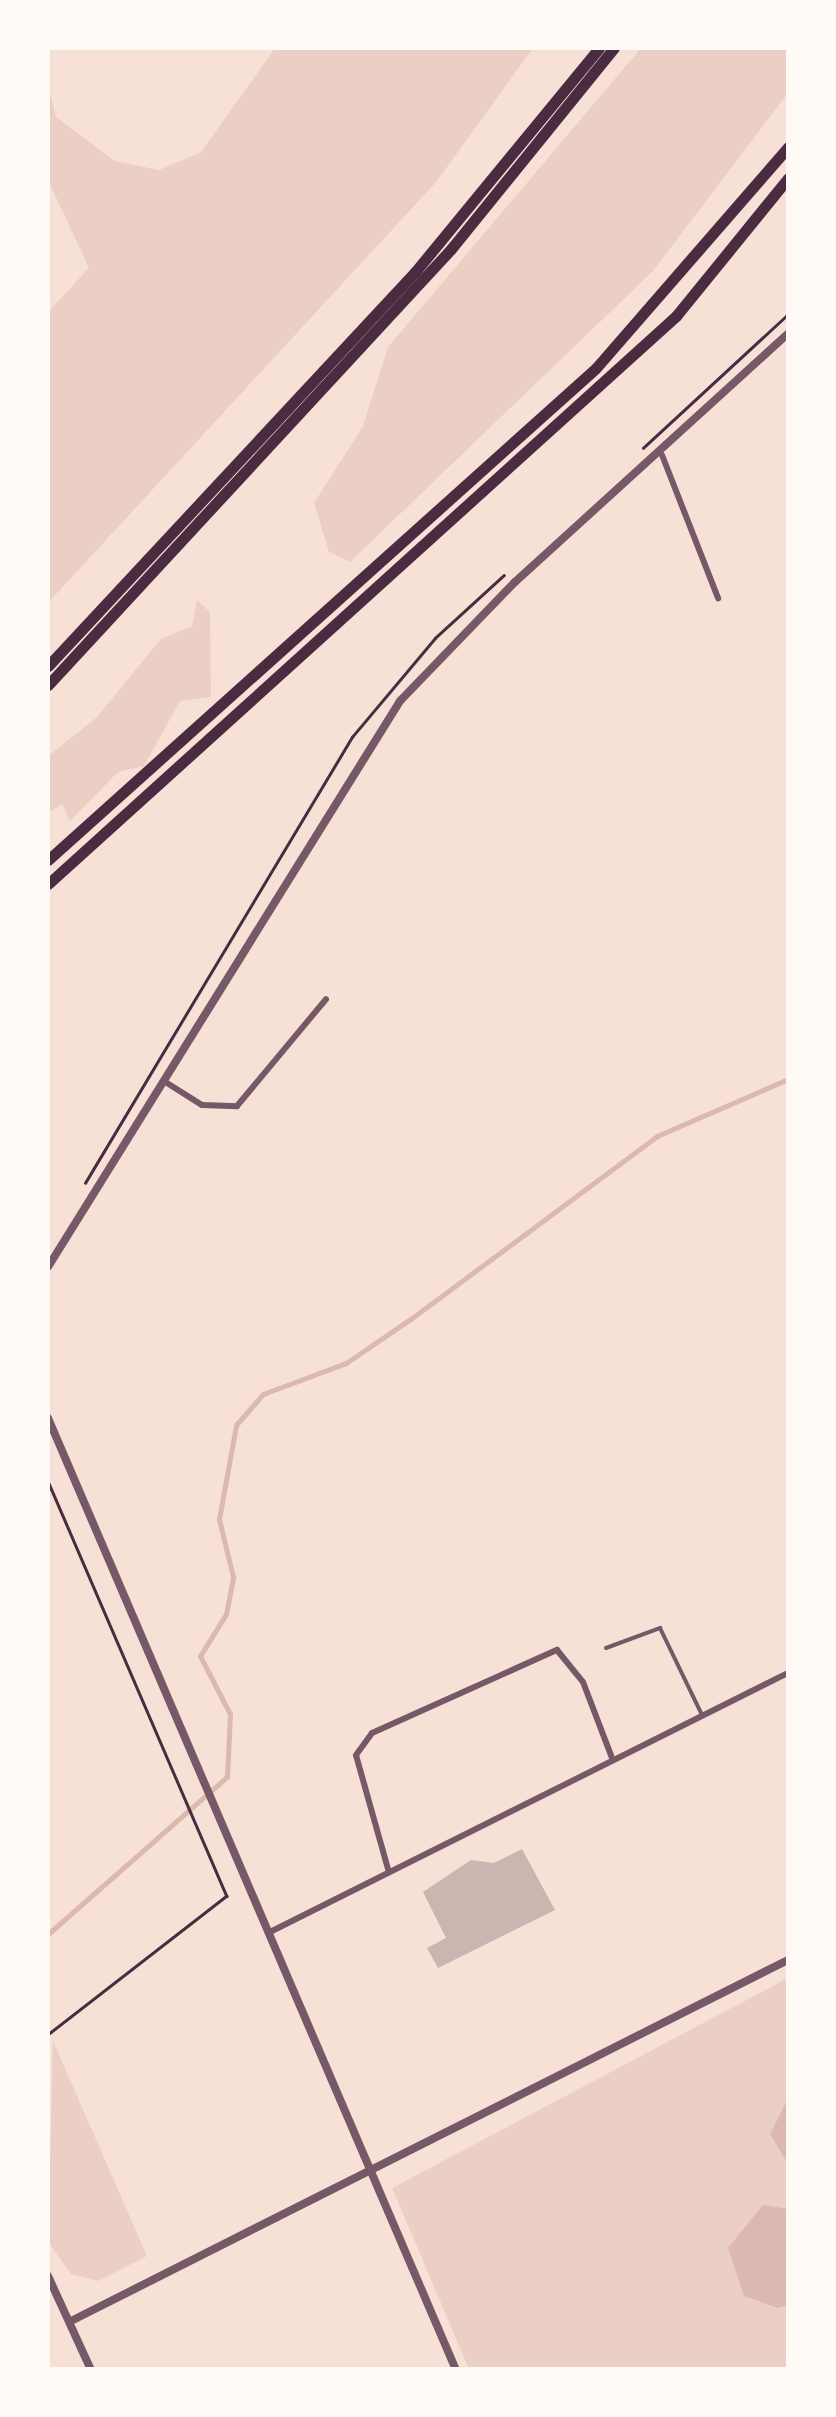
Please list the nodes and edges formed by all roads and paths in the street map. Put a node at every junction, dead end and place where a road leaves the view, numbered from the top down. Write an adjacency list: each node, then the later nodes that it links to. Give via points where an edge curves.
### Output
1 (599, 48): 13 (highway, via 415,272)
2 (614, 48): 14 (highway, via 451,249)
3 (788, 147): 7 (highway, via 691,269)
4 (788, 178): 8 (highway, via 676,316)
5 (788, 314): 9 (path)
6 (788, 334): 10 (street)
7 (546, 413): 8 (highway); 15 (highway)
8 (542, 444): 16 (highway)
9 (636, 454)
10 (662, 455): 12 (street); 18 (street, via 516,582 400,701)
11 (507, 572): 19 (path, via 435,638 352,738)
12 (718, 598)
13 (48, 666)
14 (48, 685)
15 (48, 860)
16 (48, 884)
17 (326, 999): 18 (street, via 237,1106 202,1105)
18 (166, 1083): 20 (street)
19 (75, 1200)
20 (48, 1267)
21 (48, 1418): 28 (street)
22 (48, 1481): 30 (path, via 227,1896)
23 (606, 1648): 25 (lane, via 660,1628)
24 (788, 1674): 25 (street)
25 (702, 1715): 26 (street)
26 (612, 1758): 27 (street); 27 (street, via 577,1671 557,1650 372,1733 356,1755)
27 (388, 1870): 28 (street)
28 (266, 1934): 31 (street)
29 (788, 1960): 31 (street)
30 (48, 2035)
31 (370, 2168): 33 (street); 35 (street)
32 (48, 2276): 33 (street)
33 (73, 2320): 34 (street)
34 (91, 2370)
35 (456, 2370)

